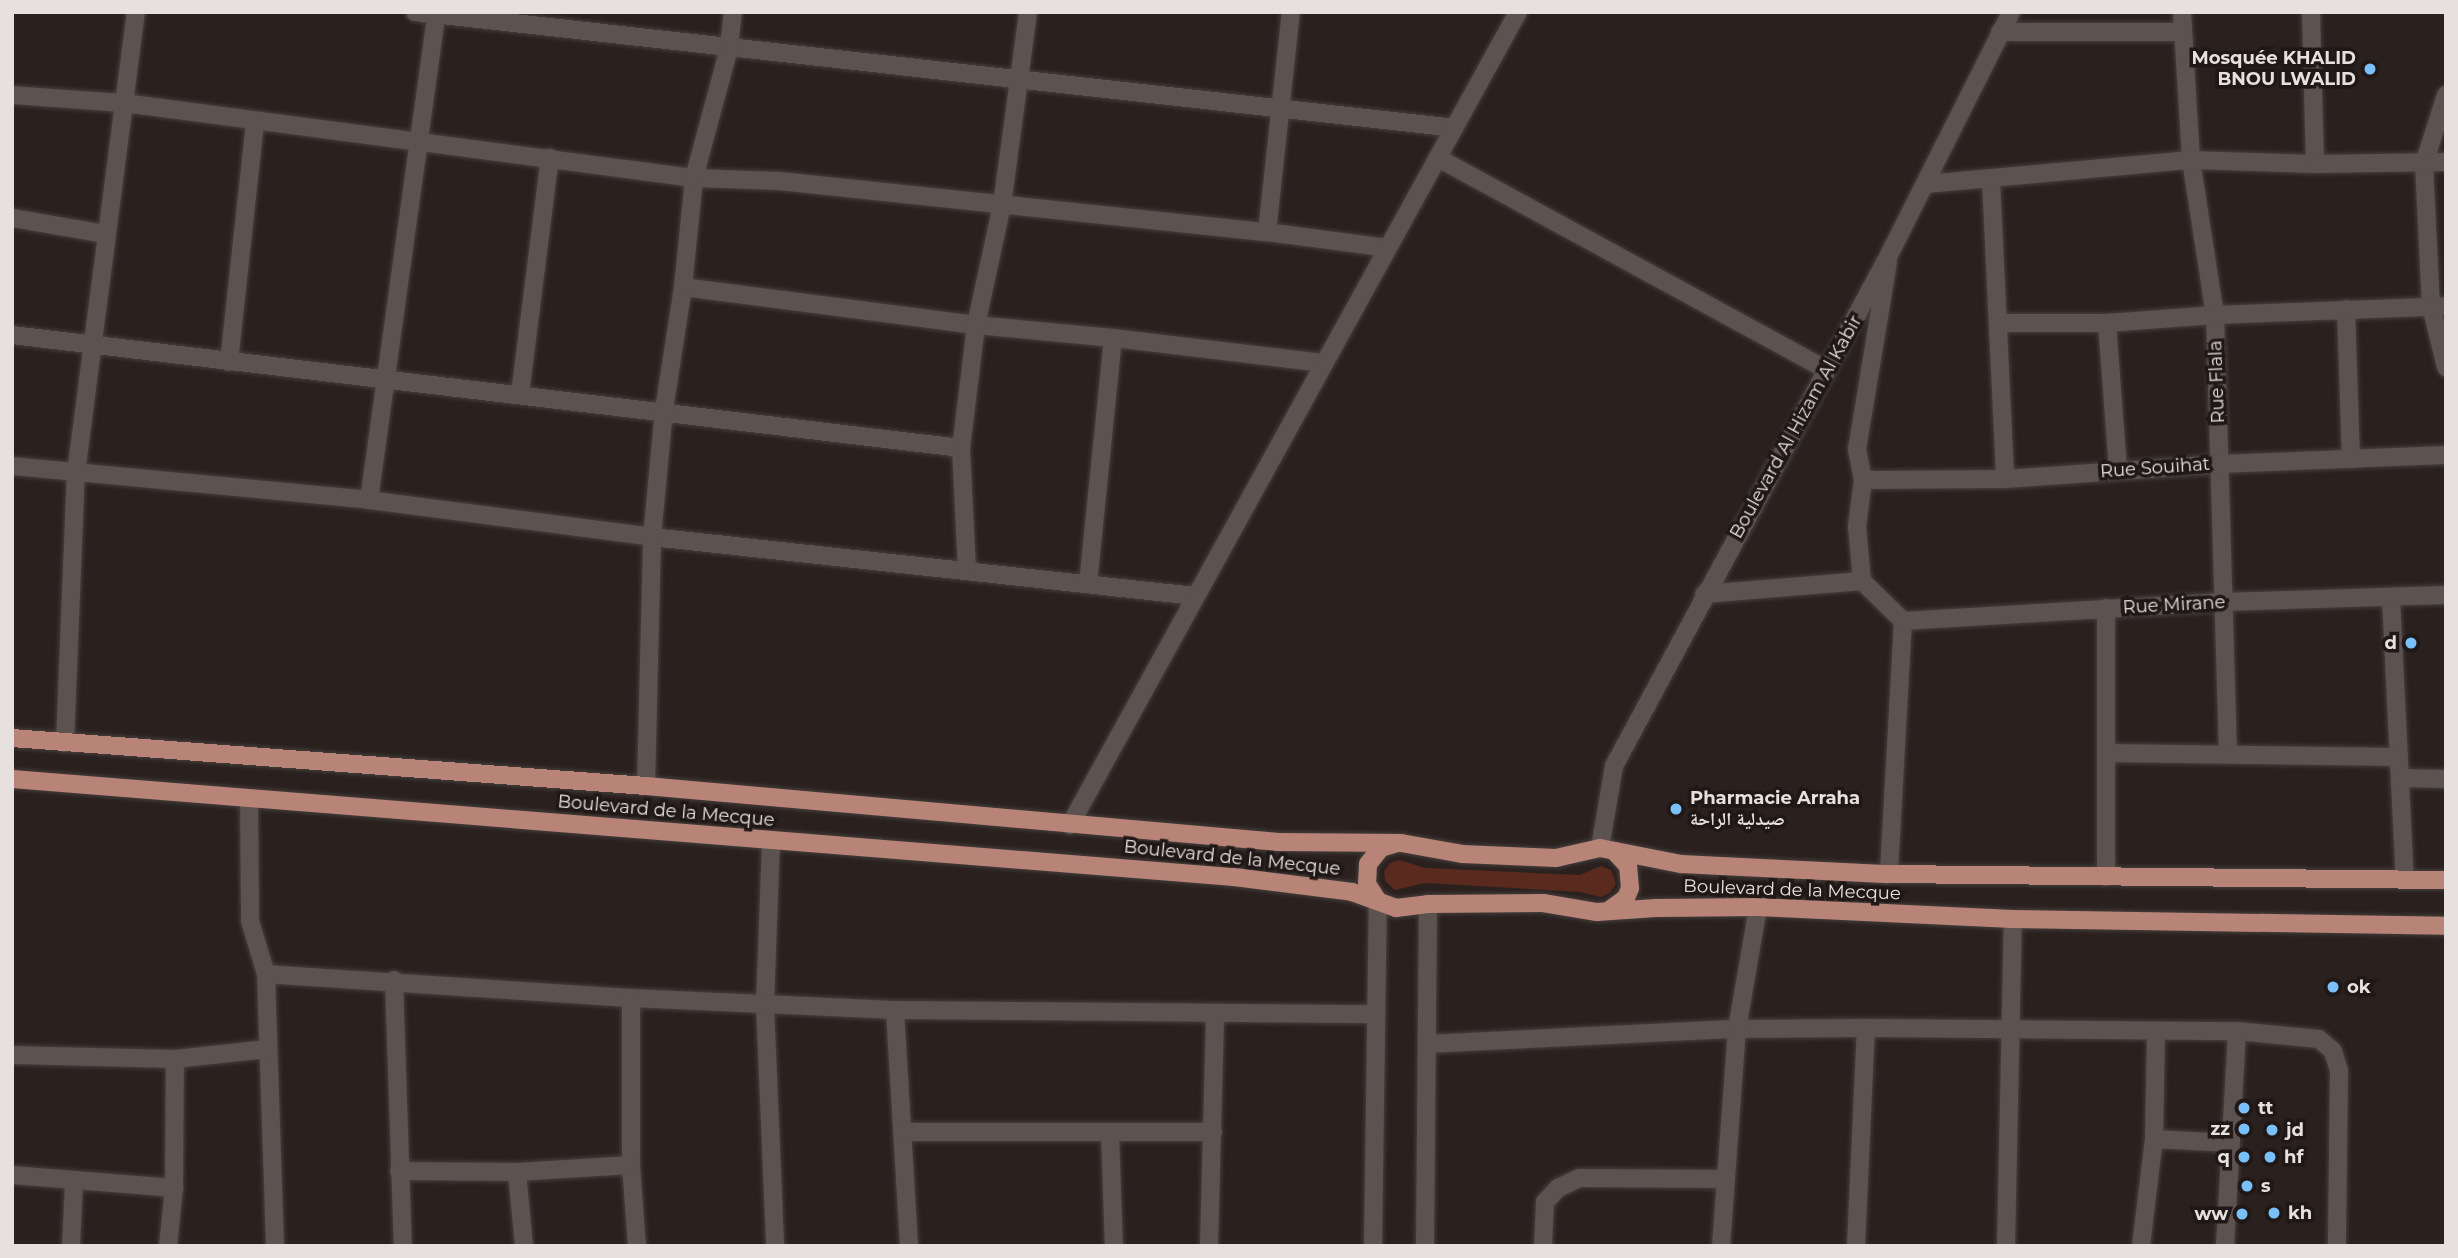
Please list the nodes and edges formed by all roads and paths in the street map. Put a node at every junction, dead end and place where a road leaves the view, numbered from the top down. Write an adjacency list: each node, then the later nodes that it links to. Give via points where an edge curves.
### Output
1 (136, 12): 17 (street)
2 (415, 12): 10 (street)
3 (733, 12): 13 (street)
4 (1028, 12): 14 (street)
5 (1291, 12): 18 (street)
6 (1518, 12): 20 (street)
7 (2011, 12): 11 (street, Boulevard Al Hizam Al Kabir)
8 (2182, 12): 12 (street, Rue Flala)
9 (2311, 12): 26 (street)
10 (436, 15): 13 (street); 21 (street)
11 (2000, 32): 12 (street); 30 (street, Boulevard Al Hizam Al Kabir)
12 (2181, 32): 24 (street, Rue Flala)
13 (729, 48): 14 (street); 28 (street)
14 (1020, 79): 18 (street); 31 (street)
15 (12, 94): 17 (street)
16 (2446, 95): 27 (street)
17 (124, 103): 19 (street); 34 (street)
18 (1281, 108): 20 (street); 33 (street)
19 (255, 123): 21 (street); 47 (street)
20 (1455, 128): 23 (street)
21 (418, 141): 22 (street); 51 (street)
22 (550, 158): 28 (street); 52 (street)
23 (1438, 158): 35 (street); 50 (street)
24 (2191, 160): 26 (street); 29 (street); 40 (street, Rue Flala)
25 (2446, 162): 27 (street)
26 (2315, 164): 27 (street)
27 (2424, 164): 38 (street)
28 (694, 178): 31 (street, via 779,181); 37 (street)
29 (1991, 179): 30 (street); 41 (street)
30 (1926, 184): 36 (street, Boulevard Al Hizam Al Kabir)
31 (1002, 205): 33 (street); 43 (street)
32 (12, 218): 34 (street)
33 (1267, 232): 35 (street)
34 (106, 234): 46 (street)
35 (1388, 248): 48 (street)
36 (1889, 255): 50 (street, Boulevard Al Hizam Al Kabir); 62 (street, via 1857,449)
37 (683, 287): 43 (street); 53 (street)
38 (2438, 306): 39 (street); 49 (street)
39 (2346, 309): 40 (street); 56 (street)
40 (2215, 315): 42 (street); 57 (street, Rue Flala)
41 (1998, 323): 42 (street); 61 (street)
42 (2107, 323): 59 (street)
43 (976, 325): 45 (street); 54 (street)
44 (12, 335): 46 (street)
45 (1113, 338): 48 (street); 67 (street)
46 (94, 344): 47 (street); 60 (street)
47 (229, 362): 51 (street)
48 (1323, 363): 70 (street)
49 (2446, 367)
50 (1827, 370): 68 (street, Boulevard Al Hizam Al Kabir)
51 (385, 379): 52 (street); 63 (street)
52 (520, 394): 53 (street)
53 (664, 410): 54 (street); 64 (street)
54 (961, 447): 65 (street)
55 (2446, 455): 56 (street, Rue Souihat)
56 (2351, 459): 57 (street, Rue Souihat)
57 (2220, 464): 59 (street, Rue Souihat); 72 (street, Rue Flala)
58 (12, 466): 60 (street)
59 (2118, 471): 61 (street, Rue Souihat)
60 (76, 473): 63 (street); 76 (street)
61 (2005, 479): 62 (street, Rue Souihat)
62 (1863, 480): 66 (street, via 1857,526)
63 (369, 500): 64 (street)
64 (652, 537): 65 (street); 83 (street)
65 (967, 571): 67 (street)
66 (1862, 581): 68 (street); 74 (street)
67 (1088, 584): 70 (street)
68 (1704, 594): 88 (street, Boulevard Al Hizam Al Kabir, via 1614,766)
69 (2446, 595): 71 (street, Rue Mirane)
70 (1195, 596): 85 (street)
71 (2391, 598): 72 (street, Rue Mirane); 79 (street)
72 (2223, 602): 73 (street, Rue Mirane); 78 (street, Rue Flala)
73 (2106, 608): 74 (street, Rue Mirane); 77 (street)
74 (1903, 621): 89 (street)
75 (12, 738): 76 (main road, Boulevard de la Mecque)
76 (65, 743): 83 (main road, Boulevard de la Mecque)
77 (2106, 753): 78 (street); 90 (street)
78 (2228, 754): 79 (street)
79 (2399, 757): 80 (street)
80 (2400, 778): 82 (street); 91 (street)
81 (12, 779): 84 (main road, Boulevard de la Mecque)
82 (2446, 779)
83 (646, 786): 85 (main road, Boulevard de la Mecque)
84 (249, 799): 86 (main road, Boulevard de la Mecque); 99 (street, via 250,921)
85 (1070, 825): 87 (main road, Boulevard de la Mecque, via 1279,842)
86 (771, 841): 93 (main road, Boulevard de la Mecque, via 1234,877 1352,892); 102 (street)
87 (1401, 843): 88 (main road, Boulevard de la Mecque, via 1462,854 1556,858); 93 (main road, via 1381,848 1368,864 1367,884)
88 (1606, 849): 89 (main road, Boulevard de la Mecque, via 1681,864); 96 (main road, via 1622,857 1631,877 1626,898)
89 (1889, 874): 90 (main road, Boulevard de la Mecque)
90 (2106, 877): 91 (main road, Boulevard de la Mecque)
91 (2405, 880): 92 (main road, Boulevard de la Mecque)
92 (2446, 880)
93 (1378, 901): 94 (main road, Boulevard de la Mecque, via 1396,908); 105 (street)
94 (1428, 904): 96 (main road, Boulevard de la Mecque, via 1543,903); 111 (street)
95 (1758, 907): 96 (main road, Boulevard de la Mecque); 97 (main road, Boulevard de la Mecque); 107 (street)
96 (1608, 911)
97 (2013, 919): 98 (main road, Boulevard de la Mecque); 108 (street)
98 (2446, 926)
99 (266, 974): 100 (street); 112 (street)
100 (394, 981): 101 (street); 121 (street)
101 (631, 998): 102 (street); 120 (street)
102 (765, 1004): 103 (street); 133 (street)
103 (895, 1010): 104 (street); 115 (street)
104 (1214, 1014): 105 (street); 116 (street)
105 (1374, 1014): 137 (street)
106 (1866, 1028): 107 (street); 108 (street); 141 (street)
107 (1737, 1029): 111 (street); 124 (street)
108 (2011, 1029): 109 (street); 142 (street)
109 (2156, 1031): 110 (street); 118 (street)
110 (2237, 1031): 119 (street); 145 (street, via 2319,1040 2333,1051 2339,1071)
111 (1427, 1044): 138 (street)
112 (267, 1049): 114 (street); 129 (street)
113 (12, 1055): 114 (street)
114 (175, 1059): 126 (street)
115 (904, 1132): 117 (street); 134 (street)
116 (1213, 1132): 117 (street); 136 (street)
117 (1110, 1134): 135 (street)
118 (2154, 1139): 119 (street); 143 (street)
119 (2231, 1143): 144 (street)
120 (632, 1165): 122 (street); 132 (street)
121 (399, 1171): 122 (street); 130 (street)
122 (517, 1172): 131 (street)
123 (12, 1175): 125 (street)
124 (1726, 1179): 139 (street, via 1579,1178 1558,1188 1545,1202); 140 (street)
125 (74, 1182): 126 (street); 127 (street)
126 (174, 1188): 128 (street)
127 (71, 1246)
128 (169, 1246)
129 (275, 1246)
130 (403, 1246)
131 (524, 1246)
132 (637, 1246)
133 (775, 1246)
134 (910, 1246)
135 (1114, 1246)
136 (1209, 1246)
137 (1373, 1246)
138 (1425, 1246)
139 (1543, 1246)
140 (1721, 1246)
141 (1856, 1246)
142 (2006, 1246)
143 (2141, 1246)
144 (2225, 1246)
145 (2337, 1246)

